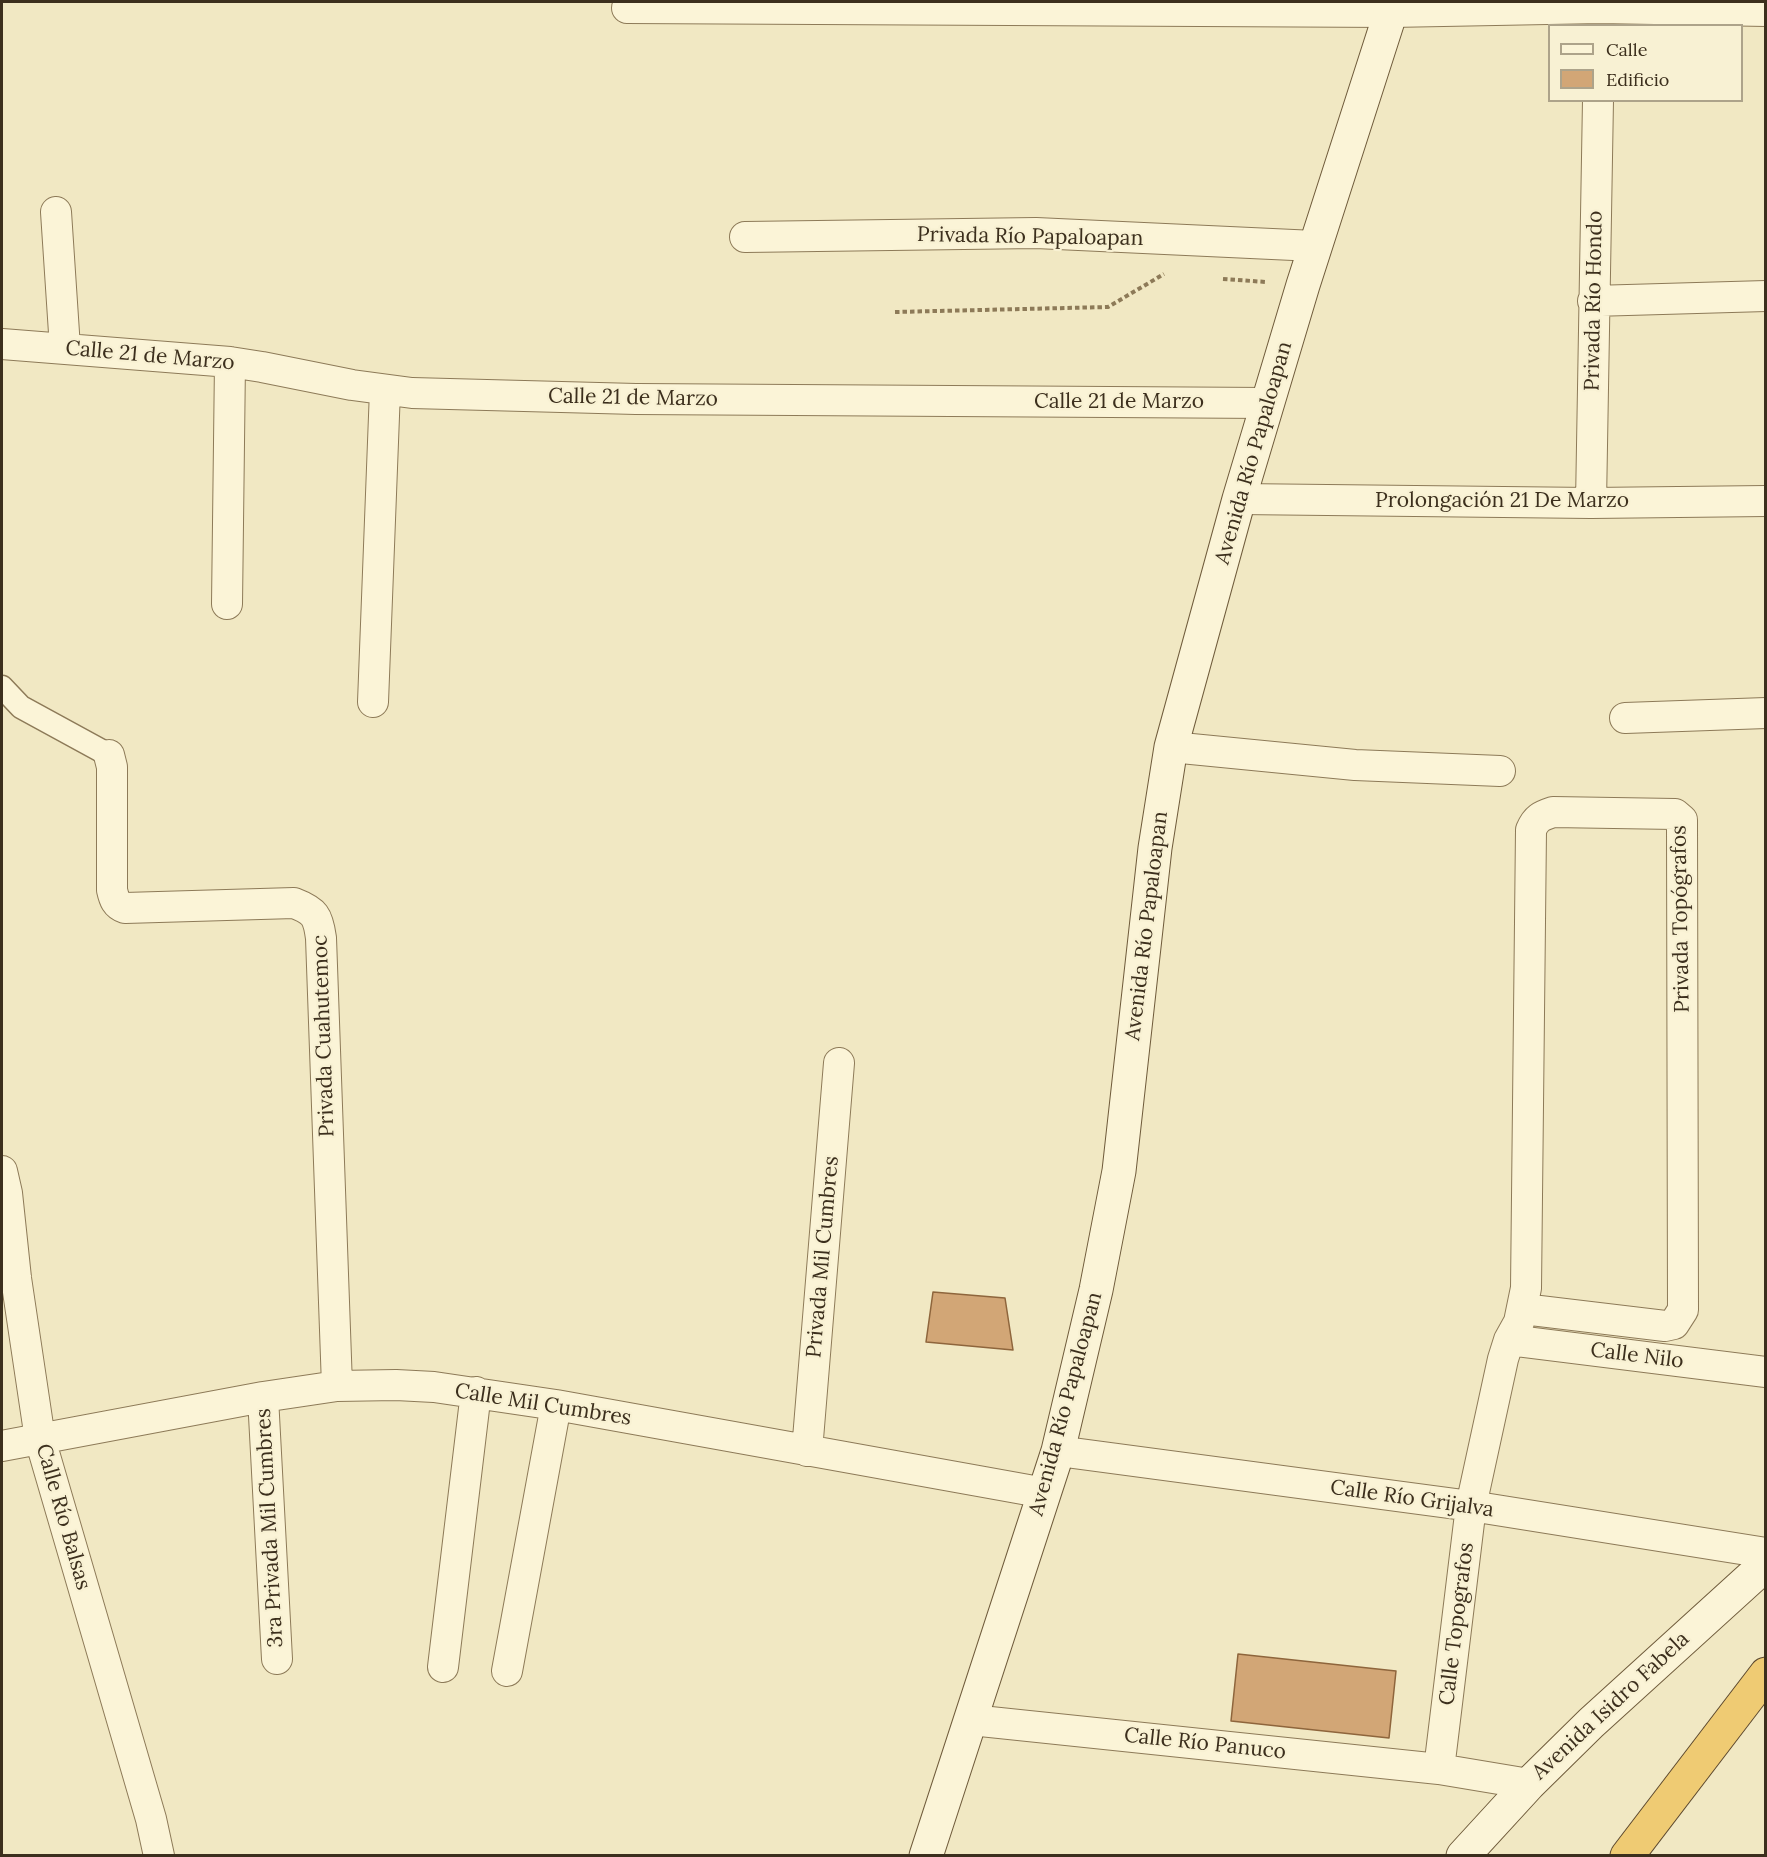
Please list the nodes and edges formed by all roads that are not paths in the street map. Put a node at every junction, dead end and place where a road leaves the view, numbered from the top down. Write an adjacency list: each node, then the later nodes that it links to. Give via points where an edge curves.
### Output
1 (1392, 7): 2 (street); 4 (street); 8 (main road, Avenida Río Papaloapan)
2 (627, 8)
3 (1766, 10): 4 (street)
4 (1600, 17)
5 (1598, 102): 10 (street, Privada Río Hondo)
6 (56, 212): 12 (street)
7 (746, 237): 8 (street, Privada Río Papaloapan, via 1036,233)
8 (1315, 246): 15 (main road, Avenida Río Papaloapan)
9 (1766, 296): 10 (street)
10 (1593, 301): 18 (street, Privada Río Hondo)
11 (2, 344): 12 (street, Calle 21 de Marzo)
12 (65, 348): 13 (street, Calle 21 de Marzo)
13 (230, 363): 14 (street, Calle 21 de Marzo); 19 (street)
14 (385, 390): 15 (street, Calle 21 de Marzo, via 636,399); 21 (street)
15 (1268, 403): 16 (main road, Avenida Río Papaloapan)
16 (1239, 499): 18 (street, Prolongación 21 De Marzo); 24 (main road, Avenida Río Papaloapan)
17 (1766, 501): 18 (street, Prolongación 21 De Marzo)
18 (1591, 502)
19 (227, 604)
20 (2, 687): 25 (street, Privada Cuahutemoc, via 21,707)
21 (373, 702)
22 (1766, 713): 23 (street)
23 (1625, 718)
24 (1170, 747): 26 (street, via 1355,765); 40 (main road, Avenida Río Papaloapan, via 1119,1171)
25 (109, 755): 33 (street, Privada Cuahutemoc, via 112,890 119,906 294,903 308,908 318,920)
26 (1500, 771)
27 (839, 1063): 39 (street, Privada Mil Cumbres)
28 (2, 1171): 29 (street, Calle Río Balsas, via 7,1193)
29 (9, 1275): 37 (street, Calle Río Balsas)
30 (1523, 1309): 30 (street, Privada Topógrafos, via 1531,830 1535,820 1553,812 1676,814 1682,820 1683,1310 1674,1324 1665,1326); 31 (street, Privada Topógrafos)
31 (1509, 1340): 32 (street, Calle Nilo); 42 (street, Calle Topografos)
32 (1766, 1372)
33 (337, 1386): 34 (street, Calle Mil Cumbres, via 396,1385); 35 (street, Calle Mil Cumbres)
34 (476, 1392): 36 (street, Calle Mil Cumbres); 46 (street)
35 (263, 1397): 37 (street, Calle Mil Cumbres); 45 (street, 3ra Privada Mil Cumbres)
36 (556, 1406): 39 (street, Calle Mil Cumbres); 47 (street)
37 (40, 1439): 38 (street); 52 (street, Calle Río Balsas)
38 (2, 1446)
39 (807, 1451): 41 (street, Calle Mil Cumbres)
40 (1058, 1451): 41 (main road, Avenida Río Papaloapan); 42 (street, Calle Río Grijalva)
41 (1045, 1493): 49 (main road, Avenida Río Papaloapan)
42 (1471, 1506): 43 (street, Calle Río Grijalva); 50 (street, Calle Topografos)
43 (1766, 1553)
44 (1766, 1564): 51 (main road, Avenida Isidro Fabela)
45 (277, 1659)
46 (443, 1666)
47 (507, 1671)
48 (1766, 1674): 55 (highway)
49 (971, 1720): 50 (street, Calle Río Panuco); 53 (main road, Avenida Río Papaloapan)
50 (1439, 1769): 51 (street, Calle Río Panuco)
51 (1529, 1784): 54 (main road, Avenida Isidro Fabela)
52 (159, 1856)
53 (926, 1856)
54 (1463, 1856)
55 (1627, 1856)

